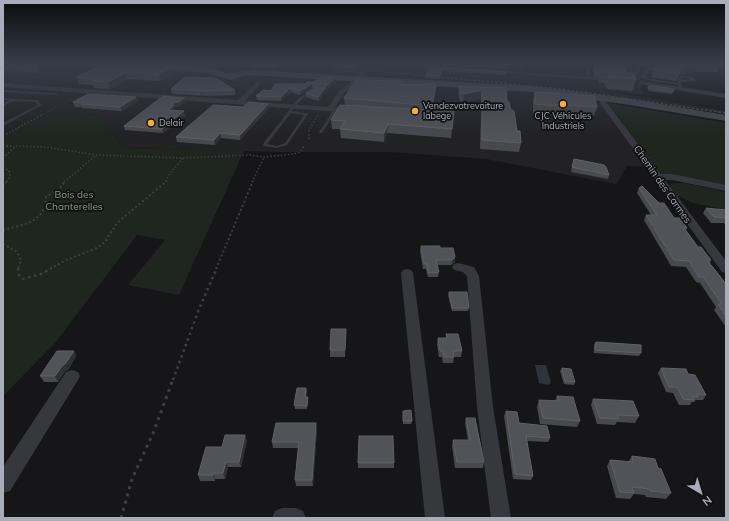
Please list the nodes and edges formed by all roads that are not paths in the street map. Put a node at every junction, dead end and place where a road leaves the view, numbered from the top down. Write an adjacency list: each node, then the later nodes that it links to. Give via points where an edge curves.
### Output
1 (248, 86): 12 (street)
2 (348, 86): 15 (street, via 341,92)
3 (493, 86): 9 (main road)
4 (689, 86): 8 (street)
5 (4, 87): 7 (lane); 12 (street)
6 (315, 90): 14 (lane, via 302,98)
7 (56, 94)
8 (726, 96)
9 (603, 98): 17 (main road); 20 (street, Chemin des Carmes, via 602,102)
10 (3, 99): 11 (lane)
11 (14, 99): 13 (lane); 18 (lane, via 38,102 40,106)
12 (240, 102): 14 (street)
13 (3, 105)
14 (292, 109): 14 (lane, via 266,142 265,145 286,144 306,114); 15 (street)
15 (333, 110): 16 (street); 19 (lane)
16 (358, 112)
17 (726, 118)
18 (3, 125)
19 (321, 132)
20 (659, 176): 21 (street); 23 (street, Chemin des Carmes)
21 (726, 188)
22 (458, 267): 31 (street, via 470,269 473,276 486,408)
23 (726, 269)
24 (407, 273): 30 (street)
25 (72, 376): 26 (street)
26 (3, 484)
27 (282, 518): 28 (street)
28 (288, 518): 29 (street)
29 (296, 518)
30 (435, 518)
31 (501, 518)

